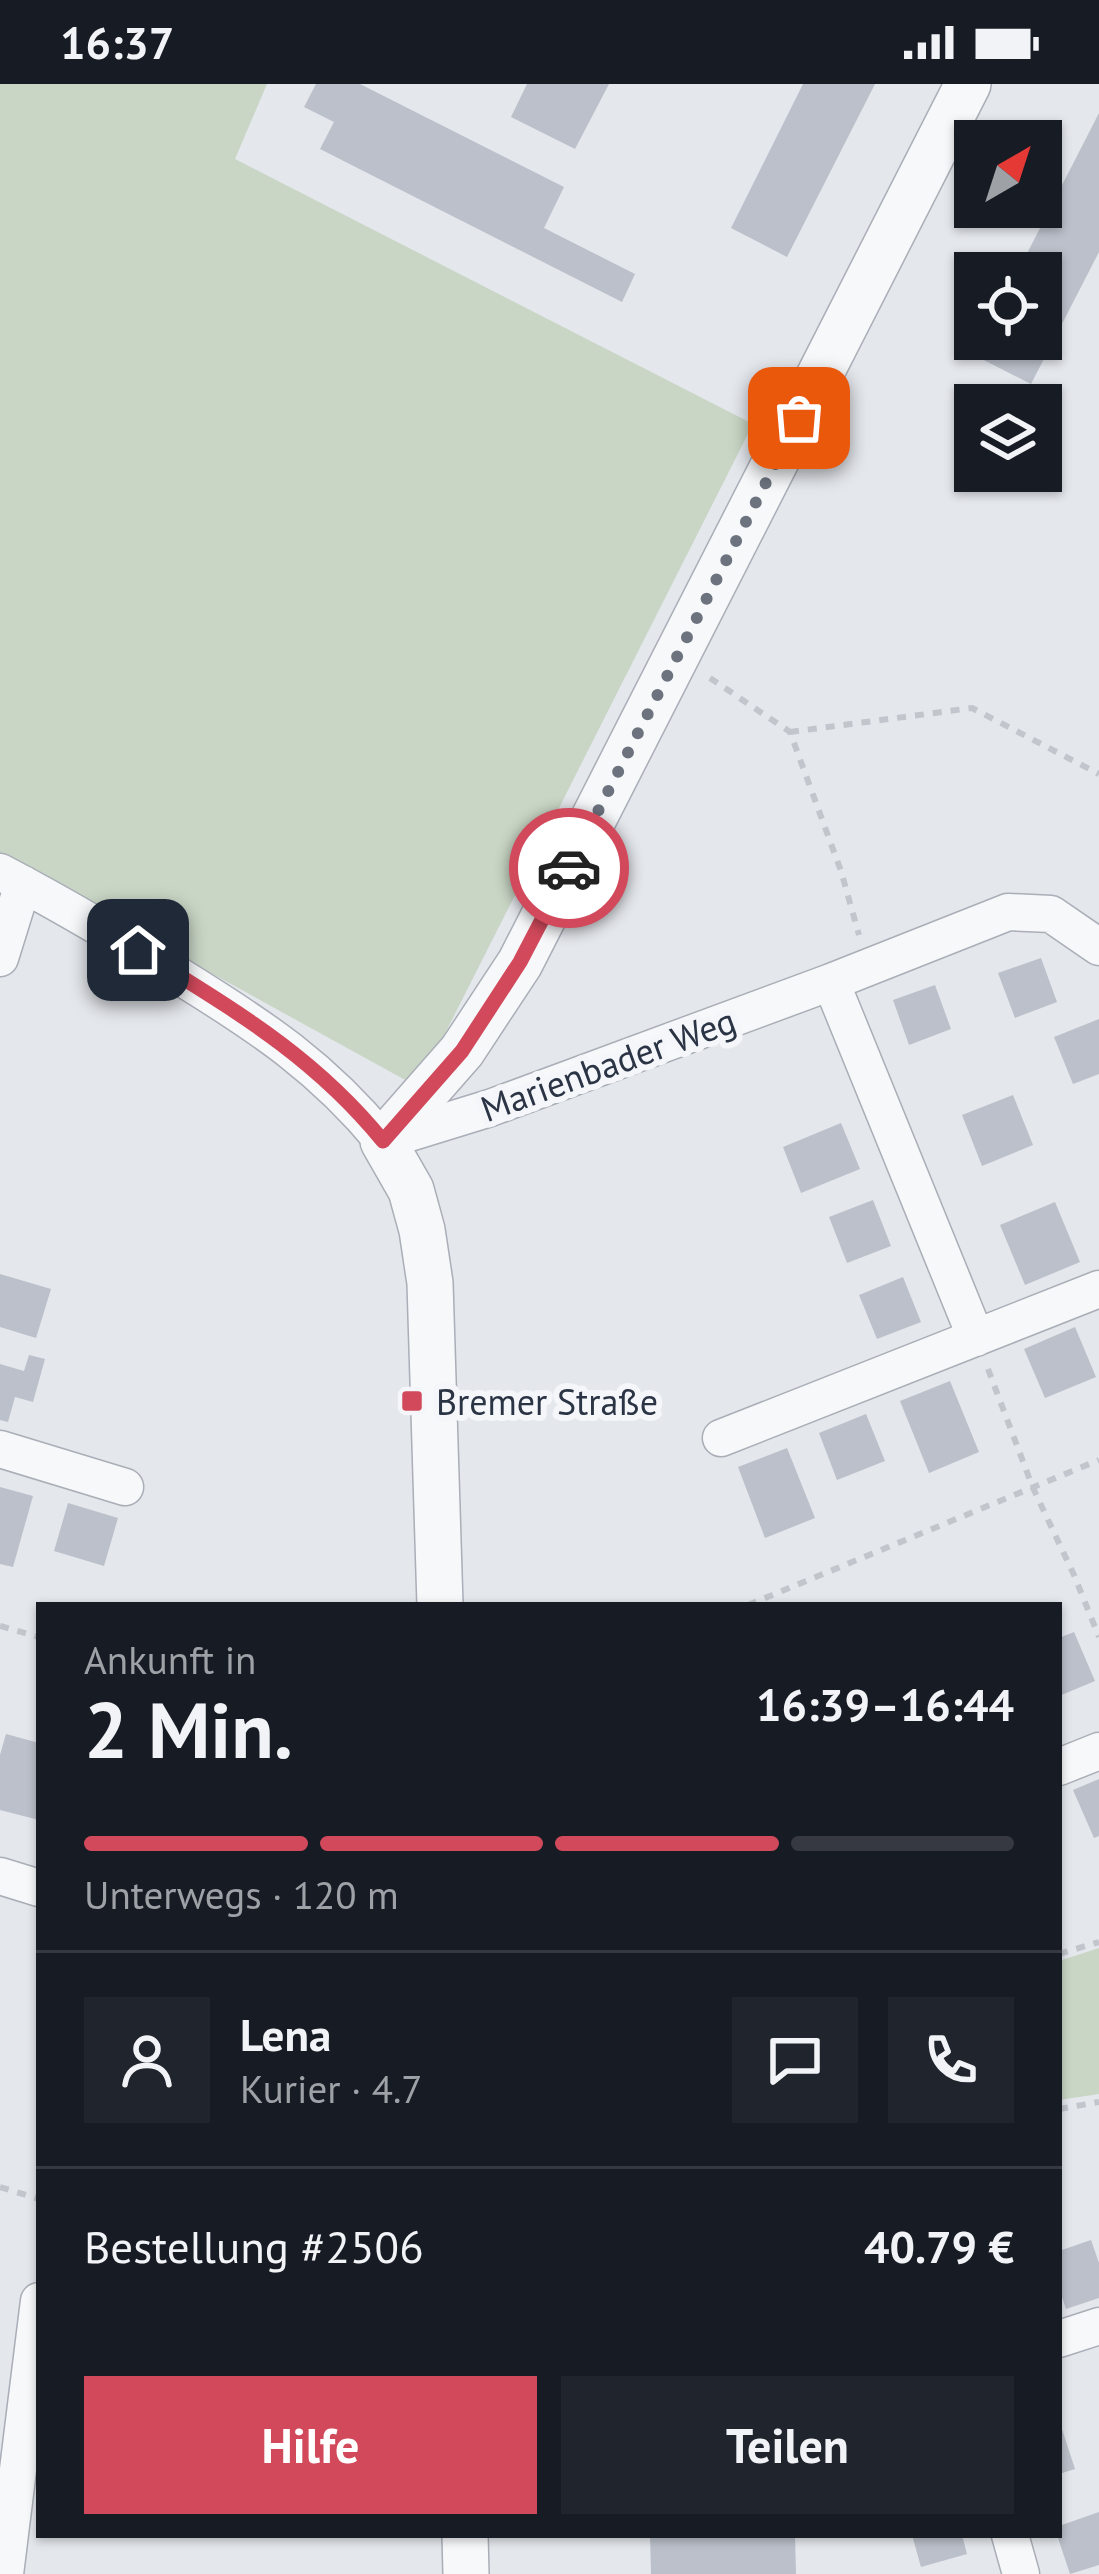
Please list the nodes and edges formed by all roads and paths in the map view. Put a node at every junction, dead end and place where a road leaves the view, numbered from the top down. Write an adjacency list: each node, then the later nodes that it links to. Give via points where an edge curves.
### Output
1 (968, 84): 2 (street)
2 (678, 656): 3 (path); 10 (street, via 520,962 462,1051)
3 (790, 733): 4 (path, via 972,707); 8 (path)
4 (1099, 774)
5 (11, 878): 7 (street); 10 (street, via 242,1015 308,1062)
6 (1099, 947): 8 (street, Marienbader Weg, via 1051,914 1008,912)
7 (0, 958)
8 (868, 966): 9 (street, Marienbader Weg)
9 (831, 982): 10 (street, Marienbader Weg); 12 (street)
10 (383, 1141): 18 (street, via 411,1190 430,1283)
11 (1099, 1288): 12 (street)
12 (976, 1338): 13 (street); 17 (path)
13 (721, 1438)
14 (0, 1449): 16 (street)
15 (1099, 1460): 17 (path)
16 (125, 1487)
17 (1033, 1488): 19 (path); 22 (path)
18 (440, 1602)
19 (755, 1602)
20 (0, 1626): 21 (path)
21 (36, 1636)
22 (1099, 1637)
23 (1099, 1751): 24 (street)
24 (1062, 1766)
25 (0, 1876): 26 (street)
26 (36, 1887)
27 (1099, 1942): 28 (path)
28 (1062, 1953)
29 (1099, 2102): 30 (path)
30 (1062, 2108)
31 (0, 2187): 32 (path)
32 (36, 2198)
33 (36, 2324): 38 (street)
34 (1099, 2326): 35 (street)
35 (1062, 2337)
36 (465, 2538): 39 (street)
37 (1011, 2538): 40 (street)
38 (5, 2574)
39 (466, 2574)
40 (1021, 2574)

